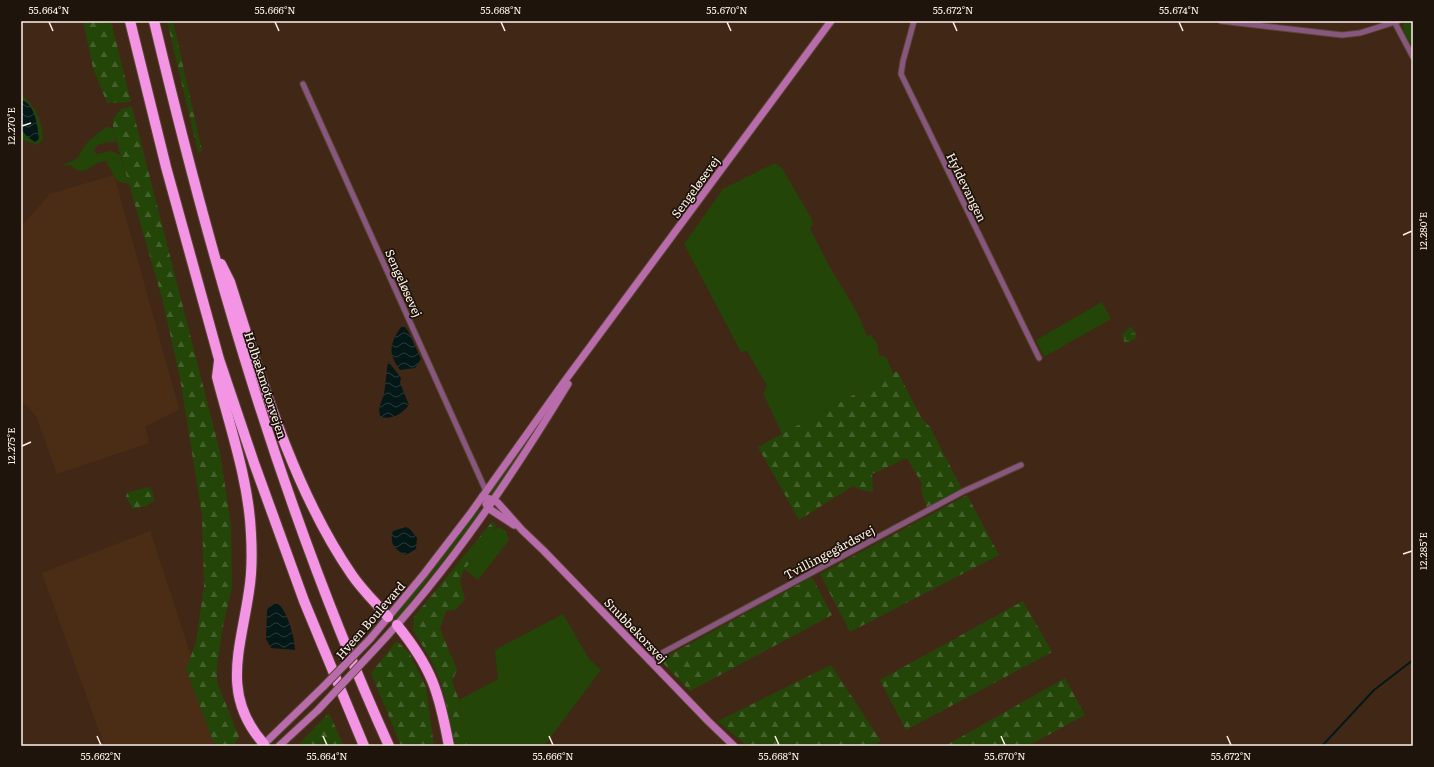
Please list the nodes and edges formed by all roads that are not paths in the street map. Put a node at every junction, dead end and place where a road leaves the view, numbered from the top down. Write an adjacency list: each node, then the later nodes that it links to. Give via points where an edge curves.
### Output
1 (130, 21): 11 (highway, via 166,167)
2 (154, 21): 9 (highway, Holbækmotorvejen)
3 (831, 21): 12 (street, Sengeløsevej)
4 (914, 21): 10 (street, Hyldevangen, via 902,74)
5 (1221, 21): 6 (street, via 1342,35 1360,33)
6 (1397, 22): 7 (street)
7 (1413, 57)
8 (302, 84): 14 (street, Sengeløsevej)
9 (211, 246): 18 (highway, via 230,282 286,445 315,511 353,576 372,601); 24 (highway, Holbækmotorvejen, via 275,456 325,591)
10 (1039, 358)
11 (219, 359): 21 (highway, via 217,377 243,482 251,533 250,590 236,662 236,681 241,703); 23 (highway, via 304,601)
12 (577, 367): 14 (street, Sengeløsevej); 15 (street, Sengeløsevej)
13 (1021, 464): 20 (street, Tvillingegårdsvej, via 962,492)
14 (484, 494): 15 (street); 16 (street, Snubbekorsvej); 18 (street, Hveen Boulevard)
15 (494, 500): 16 (street, Hveen Boulevard); 17 (street, Snubbekorsvej)
16 (488, 508): 17 (street, Snubbekorsvej); 19 (street, Hveen Boulevard)
17 (522, 530): 20 (street, Snubbekorsvej)
18 (388, 616): 19 (street); 21 (street, Hveen Boulevard, bridge, via 370,639)
19 (398, 625): 22 (street, Hveen Boulevard, bridge, via 318,710); 25 (highway, via 422,656 430,673 437,690)
20 (649, 660): 26 (street, Snubbekorsvej)
21 (264, 745)
22 (279, 746)
23 (364, 746)
24 (389, 746)
25 (448, 746)
26 (734, 746)

